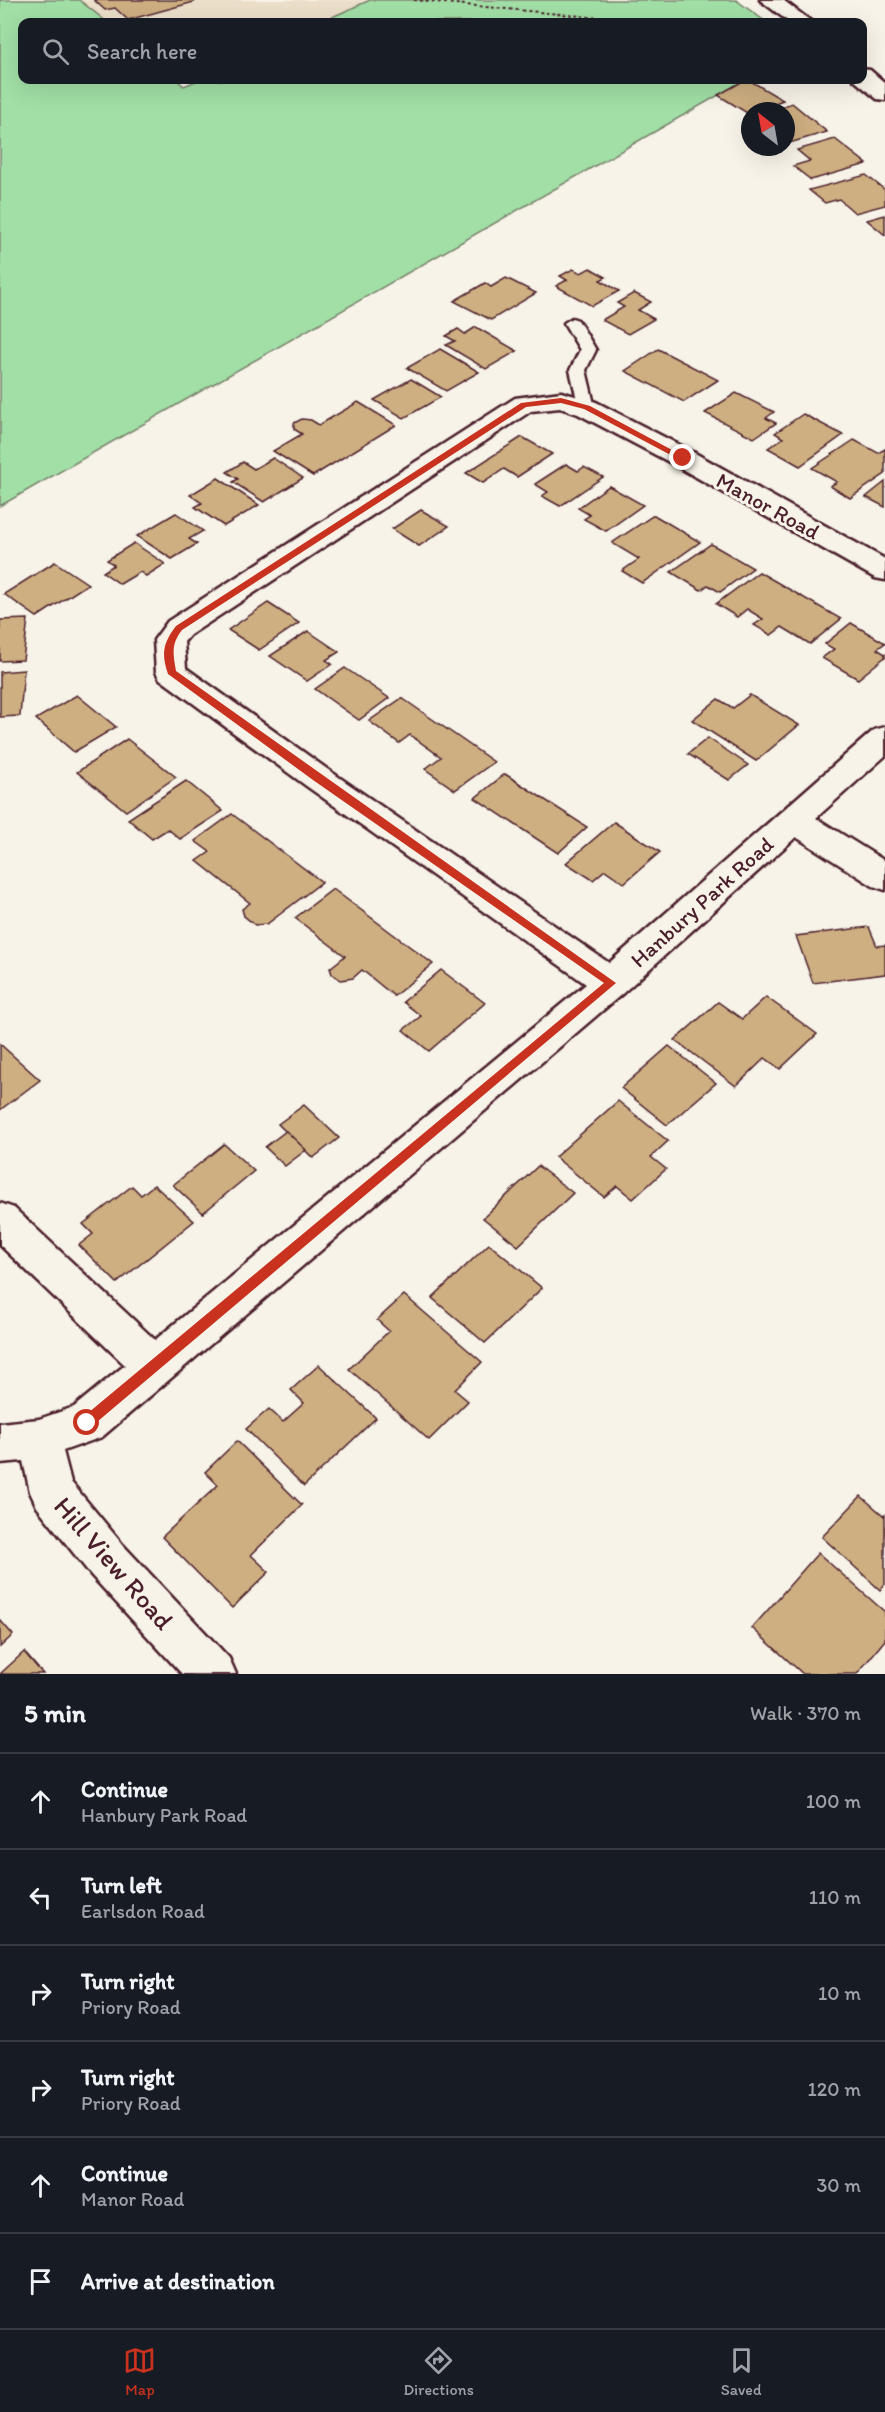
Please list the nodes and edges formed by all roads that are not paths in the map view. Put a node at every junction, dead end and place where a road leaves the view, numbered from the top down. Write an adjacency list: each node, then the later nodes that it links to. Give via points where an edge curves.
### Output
1 (770, 0): 2 (street)
2 (796, 18)
3 (867, 79): 4 (street)
4 (885, 94)
5 (572, 323): 6 (lane, via 588,350 578,370)
6 (587, 408): 7 (street, Manor Road); 11 (street, Manor Road, via 561,400 524,404 179,628 169,640 168,652 171,672)
7 (885, 571)
8 (885, 738): 9 (street, Hanbury Park Road)
9 (794, 820): 10 (street); 11 (street, Hanbury Park Road)
10 (885, 877)
11 (611, 983): 13 (street, Hanbury Park Road)
12 (0, 1220): 13 (street)
13 (153, 1365): 14 (street, Hanbury Park Road, via 87,1423)
14 (20, 1441): 15 (street, Hill View Road, via 52,1492 107,1560)
15 (213, 1674)

